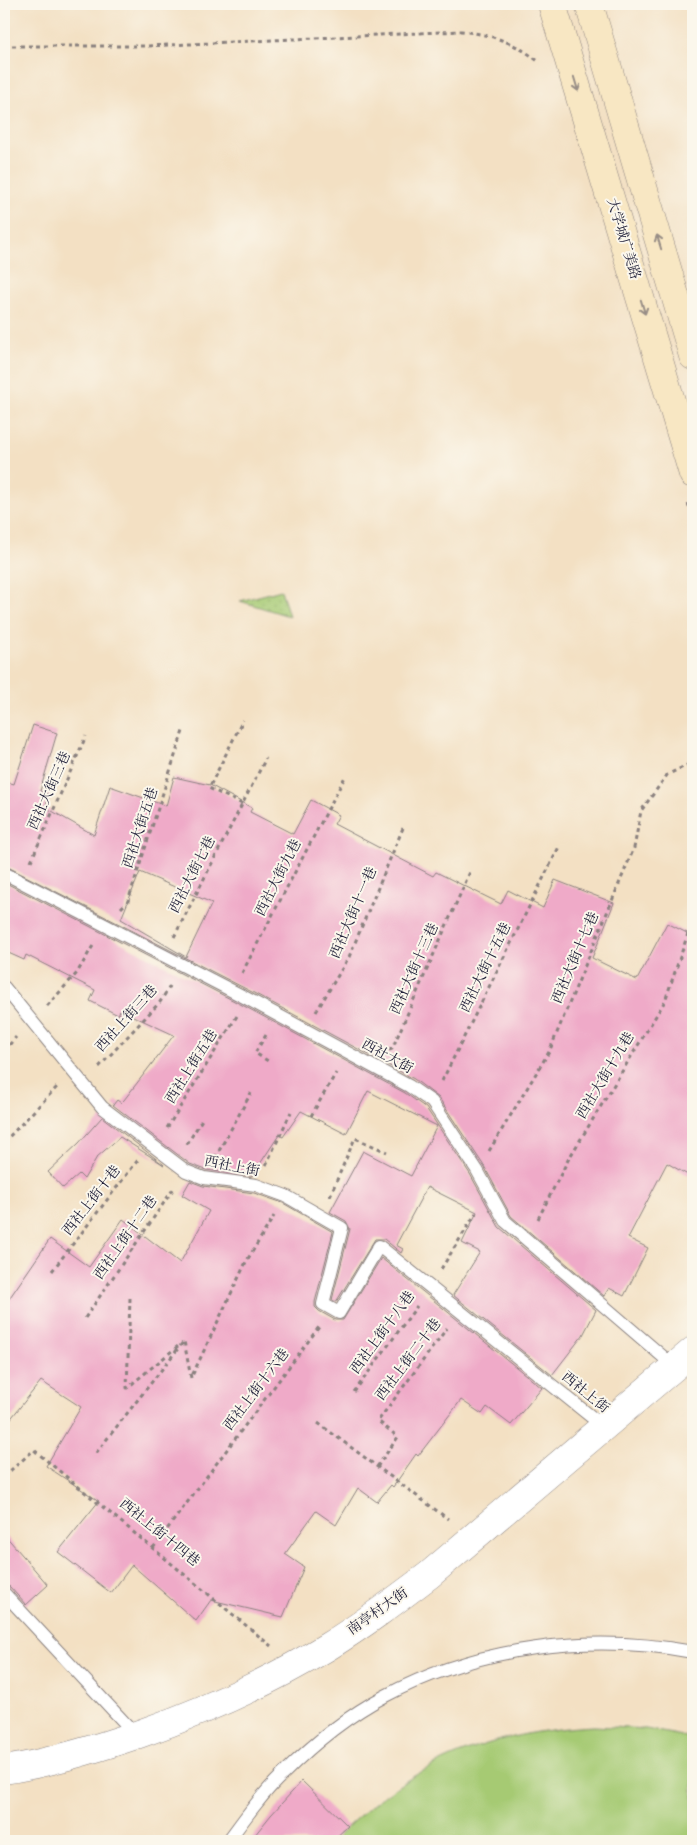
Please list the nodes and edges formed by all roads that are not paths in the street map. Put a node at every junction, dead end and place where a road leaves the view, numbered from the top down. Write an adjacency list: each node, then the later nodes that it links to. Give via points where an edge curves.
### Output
1 (535, 4): 6 (main road)
2 (552, 4): 6 (main road, 大学城广美路)
3 (589, 4): 5 (main road)
4 (608, 4): 5 (main road, via 599,31)
5 (599, 42): 7 (main road, one-way to 5)
6 (566, 52): 8 (main road, 大学城广美路, one-way to 8)
7 (693, 356)
8 (690, 487)
9 (4, 873): 11 (lane, 西社大街, via 278,1015 409,1086 432,1102 477,1170 505,1221)
10 (4, 987): 12 (lane, 西社上街, via 102,1107 181,1167 204,1178 256,1185 286,1196 342,1228 323,1304 339,1313 379,1246)
11 (684, 1359): 12 (street, 南亭村大街)
12 (604, 1427): 15 (street, 南亭村大街, via 384,1609 328,1647 200,1712)
13 (4, 1593): 15 (lane)
14 (693, 1652): 17 (lane, via 637,1644 574,1643 478,1659 418,1680 384,1696 329,1732 282,1774)
15 (136, 1735): 16 (street, 南亭村大街, via 59,1759)
16 (4, 1770)
17 (228, 1841)

